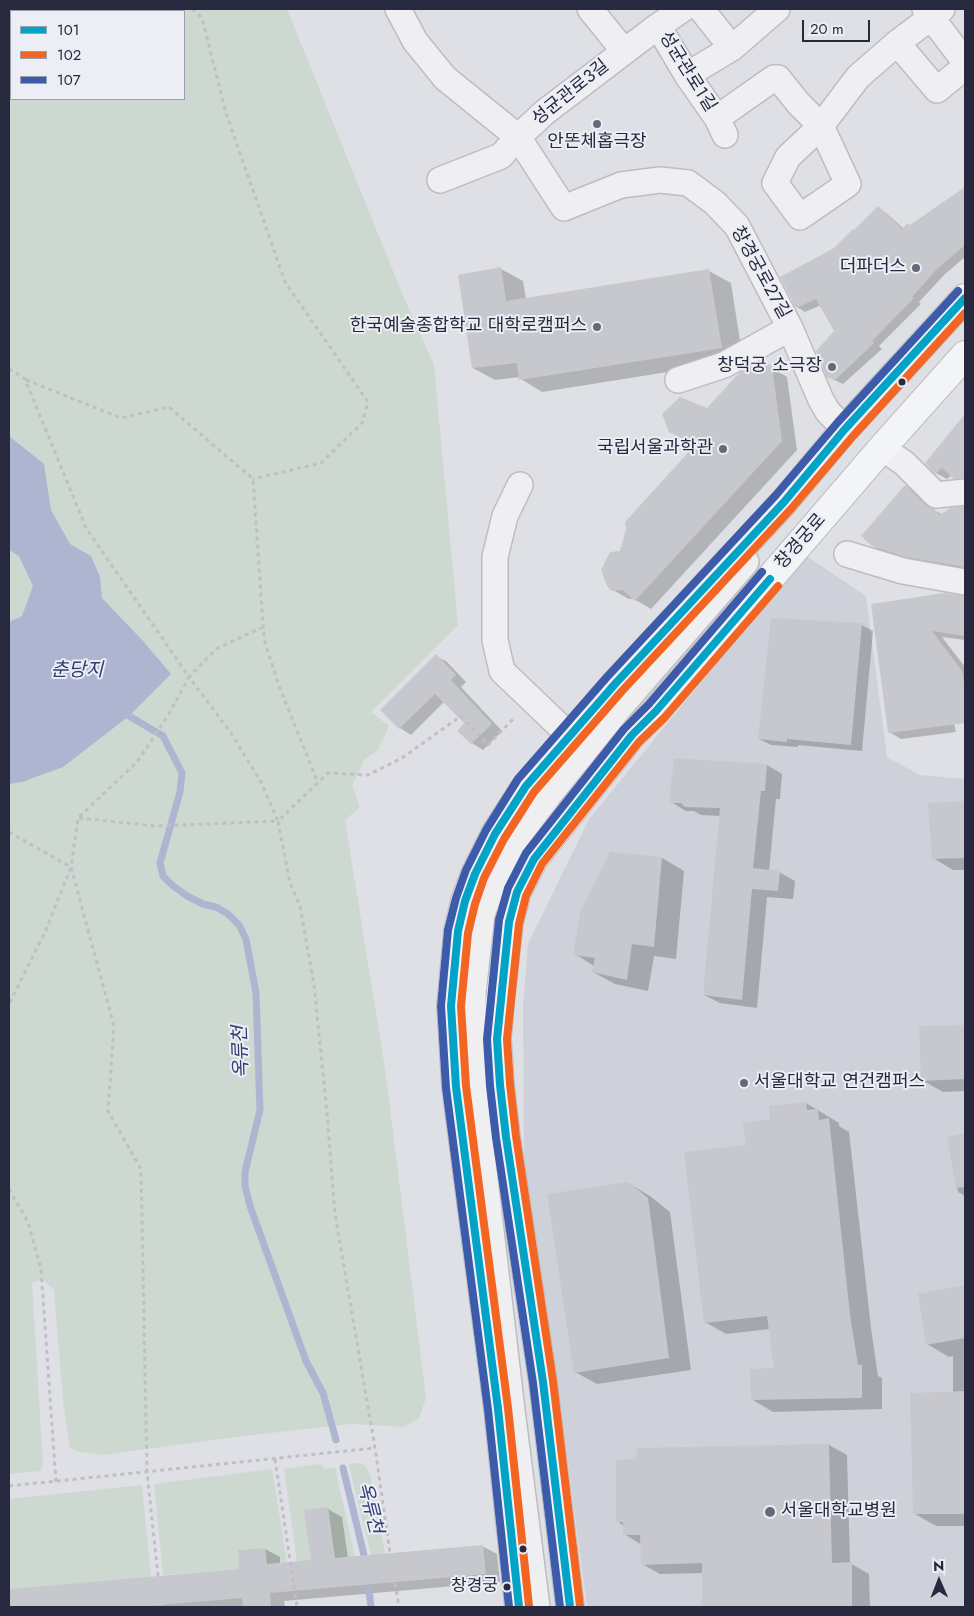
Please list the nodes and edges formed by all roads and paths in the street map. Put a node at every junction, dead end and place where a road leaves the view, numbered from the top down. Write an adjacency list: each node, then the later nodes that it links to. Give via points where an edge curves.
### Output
1 (192, 9): 26 (path, via 202,18 226,113 285,282 368,402 362,423 321,464)
2 (398, 9): 15 (street, 창경궁로27길, via 415,41 445,78)
3 (590, 9): 11 (street, 성균관로3길)
4 (682, 9): 8 (street, 성균관로3길)
5 (701, 9): 10 (street)
6 (776, 10): 10 (street)
7 (932, 12): 9 (street); 12 (street)
8 (658, 26): 11 (street, 성균관로3길); 13 (street, 성균관로1길)
9 (897, 43): 12 (street, via 938,90); 14 (street, via 858,76)
10 (732, 48): 13 (street)
11 (624, 51): 15 (street, 성균관로3길)
12 (963, 56)
13 (687, 75): 14 (street, 성균관로1길, via 721,126 774,78 778,78)
14 (821, 126): 14 (street, via 788,157 775,183 800,217 848,184)
15 (518, 136): 16 (street, 성균관로3길, via 501,156); 18 (street, 창경궁로27길, via 564,208 621,185 660,180 688,183 715,203 737,226)
16 (440, 180)
17 (965, 298): 19 (main road)
18 (790, 328): 23 (street, via 724,365); 24 (street, 창경궁로27길, via 821,400)
19 (936, 330): 24 (main road); 53 (street, via 935,343 620,707 549,795 513,843 482,914 473,992 474,1086)
20 (965, 355): 25 (main road, 창경궁로)
21 (9, 369): 22 (path)
22 (25, 380): 26 (path, via 121,418 170,407); 32 (path, via 86,528)
23 (678, 380)
24 (844, 429): 34 (main road, via 784,502)
25 (882, 448): 28 (street, via 904,463 936,495); 54 (main road, 창경궁로, via 632,735 534,859 517,892 511,915 497,1039 500,1085 543,1382)
26 (253, 479): 31 (path)
27 (520, 485): 33 (street, via 505,516 495,558 494,640 502,671)
28 (965, 492)
29 (847, 554): 30 (street, via 902,570)
30 (965, 582)
31 (263, 627): 32 (path, via 216,649); 35 (path, via 280,686)
32 (189, 677): 36 (path, via 170,714 137,762); 37 (path, via 231,733 262,784)
33 (532, 699): 34 (street); 35 (path, via 488,745 460,716 402,758 368,775 328,773)
34 (570, 736): 52 (main road, via 526,786 495,834 476,874 458,930 451,1006 462,1142 498,1409)
35 (318, 783): 37 (path)
36 (78, 818): 37 (path, via 155,826); 39 (path)
37 (278, 821): 42 (path, via 290,883 300,906 314,985 335,1214)
38 (9, 832): 39 (path)
39 (71, 867): 40 (path, via 46,930); 44 (path, via 114,1026 108,1111 141,1169)
40 (9, 1004)
41 (9, 1189): 45 (path, via 28,1222 41,1269)
42 (375, 1448): 43 (path); 47 (path)
43 (275, 1459): 44 (path); 50 (path)
44 (147, 1472): 45 (path); 48 (path)
45 (56, 1482): 46 (path)
46 (9, 1486)
47 (390, 1553)
48 (158, 1576)
49 (395, 1583): 51 (path)
50 (297, 1607)
51 (399, 1607)
52 (519, 1607)
53 (537, 1607)
54 (570, 1607)

